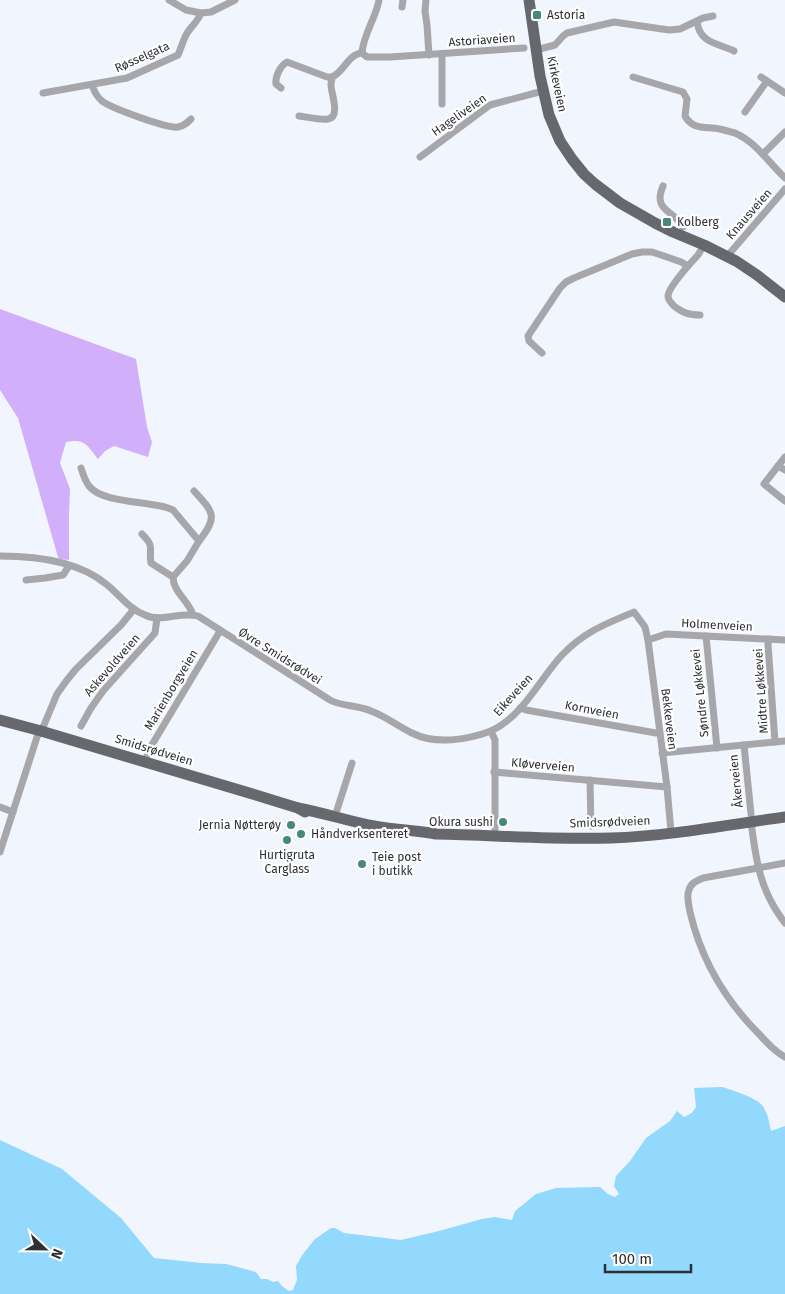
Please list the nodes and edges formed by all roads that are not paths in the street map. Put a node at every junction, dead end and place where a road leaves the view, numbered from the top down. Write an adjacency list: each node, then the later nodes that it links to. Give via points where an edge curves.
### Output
1 (169, 0): 6 (street, via 186,10)
2 (235, 0): 6 (street, via 211,12)
3 (379, 0): 12 (street)
4 (426, 0): 14 (street)
5 (528, 2): 10 (main road, Kirkeveien)
6 (201, 13): 17 (street, Røsselgata, via 186,35 178,55 127,78)
7 (713, 16): 8 (street)
8 (697, 22): 10 (street, via 669,30 614,22 567,33 556,45); 11 (street, via 703,37)
9 (524, 48): 13 (street, Astoriaveien)
10 (536, 50): 19 (main road, Kirkeveien)
11 (734, 52)
12 (362, 53): 14 (street, Astoriaveien, via 367,57); 15 (street, via 354,55)
13 (442, 54): 14 (street, Astoriaveien); 22 (street, Astoriaveien)
14 (429, 55)
15 (332, 77): 18 (street, via 326,78 287,62 276,82); 24 (street, via 332,117)
16 (633, 77): 27 (street, via 683,92 686,116 692,124 735,133)
17 (92, 85): 21 (street, Røsselgata); 25 (street, via 104,103 126,112 175,128)
18 (281, 88)
19 (543, 91): 28 (street, Hageliveien, via 490,105); 32 (main road, Kirkeveien, via 555,131 584,174 620,203)
20 (785, 92): 23 (street, via 764,80)
21 (43, 93)
22 (442, 104)
23 (746, 112)
24 (299, 116)
25 (191, 119)
26 (785, 132): 27 (street)
27 (763, 154): 29 (street)
28 (420, 157)
29 (785, 178)
30 (663, 186): 32 (street, Kirkeveien, via 660,203 680,221)
31 (785, 189): 34 (street, Knausveien)
32 (678, 230): 33 (main road, Kirkeveien, via 688,242)
33 (703, 247): 35 (street); 36 (main road, Kirkeveien, via 746,268); 37 (main road, Kirkeveien)
34 (730, 253)
35 (688, 266): 38 (street, via 668,295 682,312); 39 (street, via 652,252 642,252 566,282 528,336)
36 (785, 296)
37 (785, 305)
38 (700, 315)
39 (542, 353)
40 (785, 457): 42 (street)
41 (81, 468): 46 (street, via 88,484 107,496 173,510)
42 (781, 468): 44 (street, via 764,484)
43 (194, 491): 46 (street, via 212,517 209,529)
44 (785, 501)
45 (142, 534): 49 (street, via 152,548 151,562)
46 (200, 541): 49 (street)
47 (0, 556): 48 (street, via 44,559)
48 (69, 566): 50 (street, via 63,575); 51 (street, via 97,577)
49 (173, 578): 53 (street)
50 (26, 580)
51 (134, 609): 54 (street); 63 (street, via 67,680 57,694)
52 (634, 612): 58 (street, Bekkeveien, via 640,618); 60 (street, Eikeveien, via 592,630 575,643 552,666)
53 (193, 615): 54 (street); 55 (street, Øvre Smidsrødvei)
54 (157, 618): 62 (street, Askevoldveien, via 155,633 103,691)
55 (220, 631): 64 (street, Øvre Smidsrødvei, via 330,700 368,709 423,738 451,740); 71 (street, Marienborgveien)
56 (706, 636): 57 (street, Holmenveien); 58 (street, Holmenveien, via 666,634); 69 (street, Søndre Løkkevei)
57 (769, 639): 59 (street, Holmenveien); 67 (street, Midtre Løkkevei)
58 (648, 640): 65 (street, Bekkeveien)
59 (785, 640)
60 (520, 708): 64 (street, Eikeveien); 65 (street, Kornveien)
61 (0, 720): 63 (main road, Smidsrødveien)
62 (81, 726)
63 (41, 731): 71 (main road, Smidsrødveien); 78 (street)
64 (491, 731): 73 (street, Eikeveien, via 495,740)
65 (659, 732): 70 (street, Bekkeveien)
66 (785, 741): 67 (street, Åkerveien)
67 (775, 742): 68 (street, Åkerveien)
68 (744, 745): 69 (street, Åkerveien); 80 (street, Åkerveien)
69 (717, 748): 70 (street, Åkerveien)
70 (662, 753): 75 (street, Bekkeveien)
71 (145, 761): 83 (main road, Smidsrødveien, via 371,832 414,836)
72 (352, 763): 77 (street)
73 (494, 772): 74 (street, Kløverveien); 83 (street, Eikeveien)
74 (590, 780): 75 (street, Kløverveien); 81 (street, Kløverveien)
75 (667, 787): 82 (street, Bekkeveien)
76 (0, 807): 78 (street)
77 (337, 810)
78 (13, 812): 84 (street)
79 (785, 817): 80 (main road, Smidsrødveien)
80 (751, 818): 82 (main road, Smidsrødveien); 86 (street, Åkerveien)
81 (591, 826)
82 (671, 832): 83 (main road, Smidsrødveien, via 611,838)
83 (494, 835)
84 (0, 852)
85 (785, 863): 86 (street)
86 (758, 868): 87 (street, Åkerveien, via 772,905); 88 (street, via 696,881 689,888 688,901 702,949 723,990 750,1026)
87 (785, 923)
88 (785, 1056)

